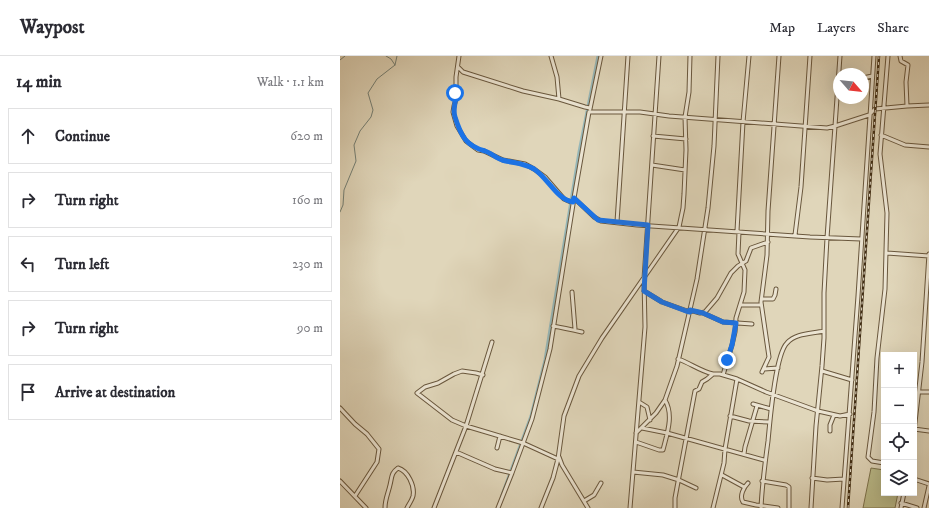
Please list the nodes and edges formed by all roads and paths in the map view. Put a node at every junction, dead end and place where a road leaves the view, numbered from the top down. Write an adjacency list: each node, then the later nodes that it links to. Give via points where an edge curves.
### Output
1 (460, 56): 15 (street)
2 (551, 56): 19 (street, via 557,77)
3 (601, 56): 24 (street)
4 (628, 56): 25 (street)
5 (659, 56): 27 (street)
6 (690, 56): 29 (street)
7 (718, 56): 30 (street)
8 (749, 56): 31 (street)
9 (779, 56): 32 (street)
10 (810, 56): 33 (street)
11 (840, 56): 16 (street)
12 (874, 56): 17 (street)
13 (888, 56): 23 (street)
14 (900, 56): 22 (street, via 901,61 908,65)
15 (457, 67): 19 (street, via 463,72 523,91); 42 (street, via 453,112 466,141 478,150 534,169 564,199)
16 (839, 68)
17 (872, 76): 18 (street); 28 (street)
18 (869, 77)
19 (559, 99): 24 (street)
20 (837, 104): 34 (street)
21 (929, 105): 22 (street)
22 (907, 106): 23 (street)
23 (884, 107): 28 (street, via 875,109); 35 (street)
24 (590, 108): 26 (street)
25 (625, 111): 26 (street); 27 (street); 43 (street)
26 (589, 112): 41 (street)
27 (654, 113): 29 (street); 36 (street)
28 (869, 115): 34 (street); 51 (street)
29 (685, 117): 30 (street); 37 (street)
30 (715, 119): 31 (street); 46 (street)
31 (743, 122): 32 (street); 47 (street)
32 (775, 124): 33 (street); 48 (street)
33 (805, 126): 34 (street); 49 (street)
34 (835, 126): 50 (street)
35 (881, 134): 38 (street, via 905,145); 53 (street, via 880,154 888,214)
36 (653, 136): 37 (street); 39 (street)
37 (686, 138): 40 (street)
38 (929, 147)
39 (652, 165): 40 (street); 44 (street)
40 (685, 170): 45 (street)
41 (574, 198): 42 (street); 43 (street, via 598,220)
42 (573, 202): 68 (street)
43 (617, 222): 44 (street)
44 (648, 225): 45 (street); 56 (street)
45 (679, 227): 46 (street); 56 (street)
46 (706, 228): 47 (street); 64 (street)
47 (738, 232): 48 (street); 55 (street, via 738,254)
48 (768, 234): 49 (street); 52 (street)
49 (796, 235): 50 (street)
50 (827, 238): 51 (street); 70 (street)
51 (861, 239): 80 (street)
52 (768, 242): 55 (street, via 751,248); 61 (street)
53 (887, 253): 54 (street); 115 (street, via 868,457 872,461)
54 (929, 255): 57 (street)
55 (743, 263): 62 (street, via 746,274); 65 (street, via 731,273 717,298)
56 (644, 279): 59 (street); 113 (street, via 602,338 579,376 564,416)
57 (928, 281): 81 (street)
58 (776, 289): 61 (street, via 773,299)
59 (644, 291): 64 (street, via 662,302); 85 (street)
60 (572, 292): 69 (street)
61 (762, 299): 63 (street)
62 (740, 305): 63 (street); 66 (street)
63 (761, 305): 74 (street, via 769,357 763,371)
64 (690, 311): 65 (street); 73 (street)
65 (703, 313): 66 (street, via 723,322)
66 (736, 323): 67 (street); 78 (street)
67 (752, 324)
68 (553, 326): 69 (street); 108 (street, via 545,370)
69 (575, 329): 71 (street)
70 (824, 331): 74 (street, via 791,338 782,348); 75 (street)
71 (582, 332)
72 (492, 342): 77 (street)
73 (678, 360): 76 (street); 84 (street)
74 (778, 368): 83 (street)
75 (822, 371): 80 (street); 90 (street)
76 (713, 374): 78 (street); 106 (street, via 702,382 699,390 695,391)
77 (483, 375): 98 (street); 98 (street, via 460,372 417,393 452,420)
78 (723, 375): 79 (street)
79 (738, 379): 83 (street); 93 (street)
80 (852, 380): 91 (street)
81 (920, 392): 82 (street); 97 (street)
82 (929, 392)
83 (773, 394): 89 (street); 90 (street)
84 (665, 400): 94 (street); 104 (street, via 670,412)
85 (639, 402): 94 (street, via 646,407); 103 (street)
86 (753, 404): 87 (street)
87 (758, 406): 89 (street); 95 (street)
88 (340, 408): 130 (street, via 379,449 377,462)
89 (771, 409): 96 (street)
90 (818, 411): 92 (street); 119 (street)
91 (850, 414): 92 (street); 120 (street)
92 (834, 415): 101 (street)
93 (730, 416): 95 (street); 110 (street)
94 (650, 420): 99 (street)
95 (753, 421): 96 (street); 112 (street)
96 (769, 422): 114 (street)
97 (915, 424)
98 (466, 426): 105 (street); 111 (street)
99 (642, 428): 103 (street); 104 (street)
100 (917, 430): 102 (street)
101 (830, 431)
102 (929, 431)
103 (636, 433): 107 (street)
104 (667, 433): 106 (street); 107 (street, via 663,450)
105 (500, 436): 108 (street); 109 (street)
106 (686, 438): 110 (street); 121 (street)
107 (636, 442): 116 (street)
108 (523, 443): 113 (street); 117 (street)
109 (497, 448)
110 (725, 449): 112 (street); 118 (street)
111 (456, 452): 117 (street, via 495,469); 138 (street)
112 (744, 454): 114 (street)
113 (559, 457): 132 (street); 140 (street)
114 (764, 460): 124 (street)
115 (881, 462)
116 (633, 472): 121 (street, via 663,475); 142 (street)
117 (512, 473): 139 (street)
118 (722, 475): 128 (street); 144 (street)
119 (812, 478): 120 (street); 147 (street)
120 (844, 479): 148 (street)
121 (679, 480): 129 (street); 143 (street)
122 (917, 480): 127 (street)
123 (340, 481): 130 (street)
124 (762, 481): 134 (street); 146 (street, via 790,487)
125 (601, 483): 132 (street, via 594,495)
126 (748, 483): 128 (street)
127 (929, 485): 151 (street)
128 (744, 487): 134 (street, via 742,500)
129 (696, 488)
130 (355, 496): 135 (street)
131 (903, 496): 133 (street)
132 (584, 501): 141 (street)
133 (901, 503): 149 (street); 150 (street)
134 (761, 507): 145 (street)
135 (366, 508)
136 (385, 508): 137 (street, via 391,477 398,468 409,477 414,490)
137 (407, 508)
138 (434, 508)
139 (498, 508)
140 (541, 508)
141 (588, 508)
142 (630, 508)
143 (675, 508)
144 (713, 508)
145 (778, 508)
146 (789, 508)
147 (811, 508)
148 (842, 508)
149 (901, 508)
150 (916, 508)
151 (924, 508)

